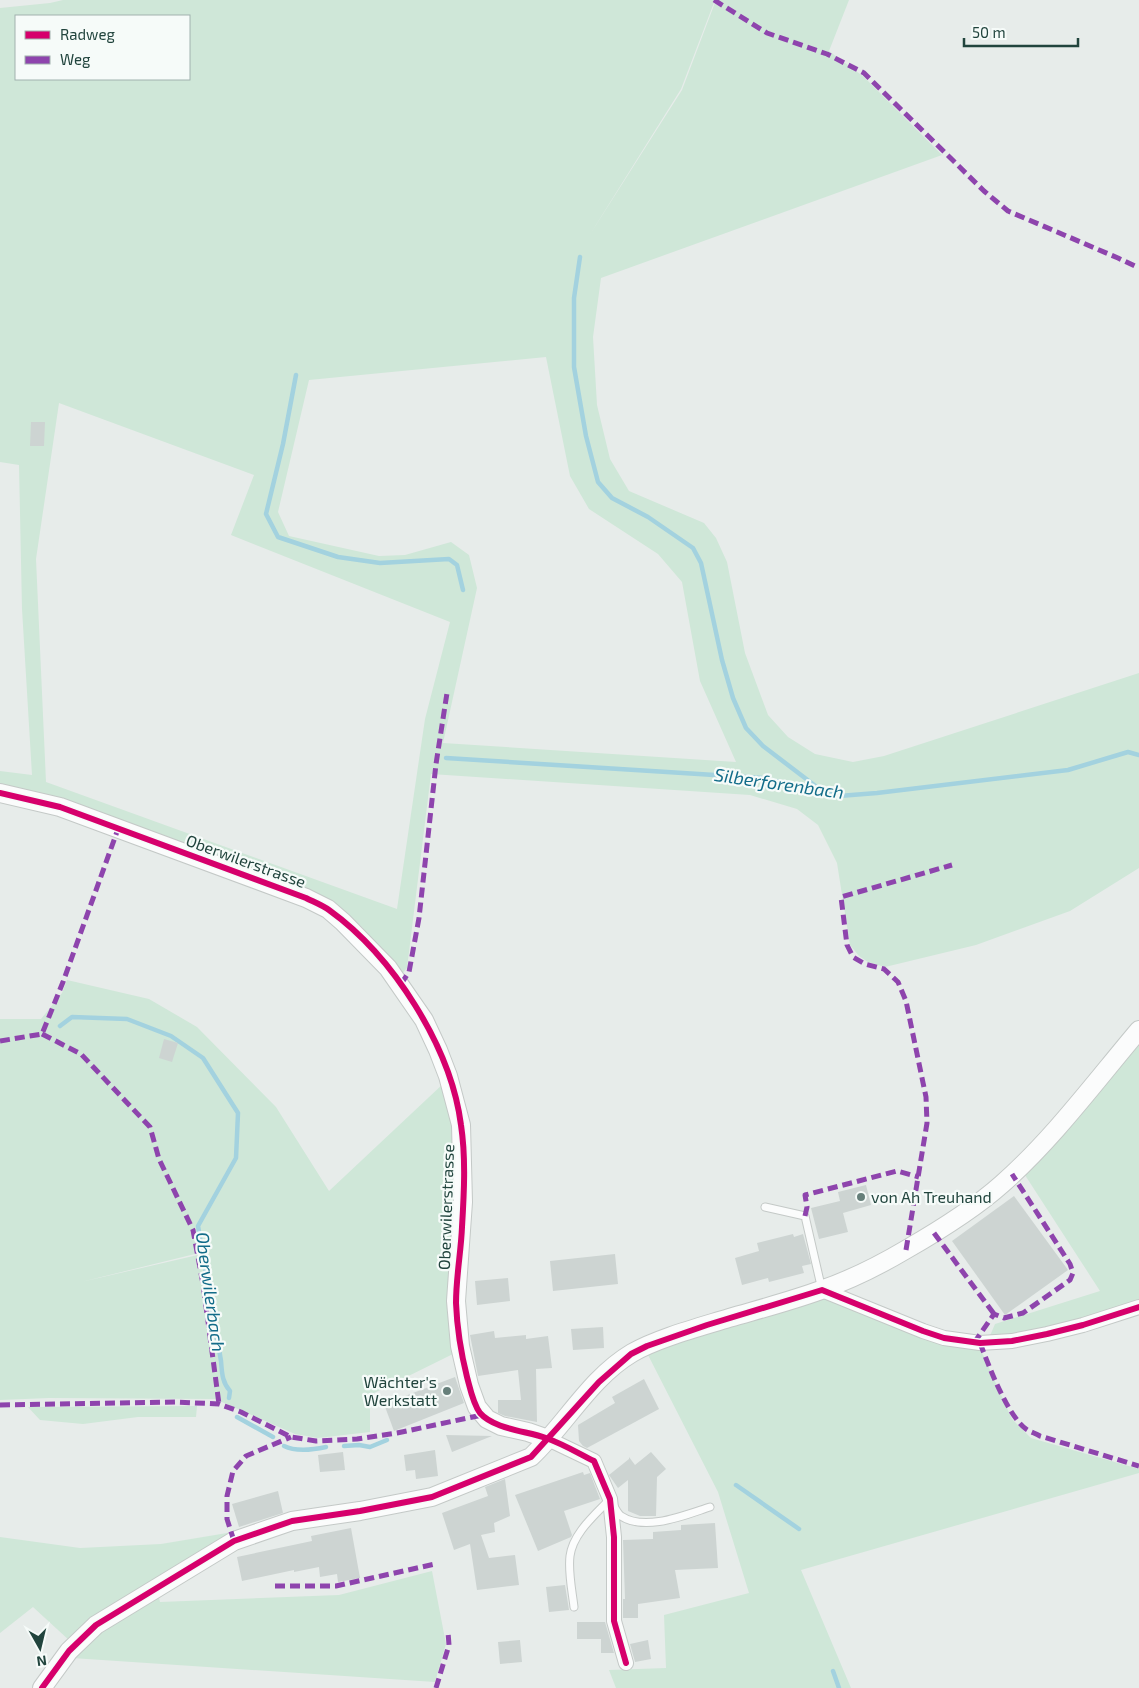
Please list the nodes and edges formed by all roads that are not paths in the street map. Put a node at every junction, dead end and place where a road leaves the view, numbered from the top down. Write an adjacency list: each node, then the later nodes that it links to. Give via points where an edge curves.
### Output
1 (0, 793): 6 (street, Oberwilerstrasse, via 60,807 306,898 328,909 388,968 424,1020 448,1076 461,1125 463,1202 456,1301 460,1346 475,1402 480,1412 493,1423)
2 (1139, 1030): 4 (street, via 1051,1135 1002,1184 946,1226 906,1250)
3 (764, 1207): 4 (lane, via 804,1216)
4 (822, 1290): 5 (street, via 923,1331 944,1338 980,1343 1047,1334); 6 (street, via 707,1325 631,1354 586,1394)
5 (1139, 1307)
6 (548, 1439): 7 (street, Oberwilerstrasse, via 594,1462); 11 (street, via 531,1457 432,1497 292,1521 234,1541 96,1625 69,1651)
7 (610, 1499): 8 (lane, via 620,1515 638,1522 666,1521); 9 (lane, via 576,1538 570,1555); 10 (street, Oberwilerstrasse, via 614,1537 614,1621)
8 (710, 1507)
9 (574, 1607)
10 (626, 1663)
11 (42, 1688)

